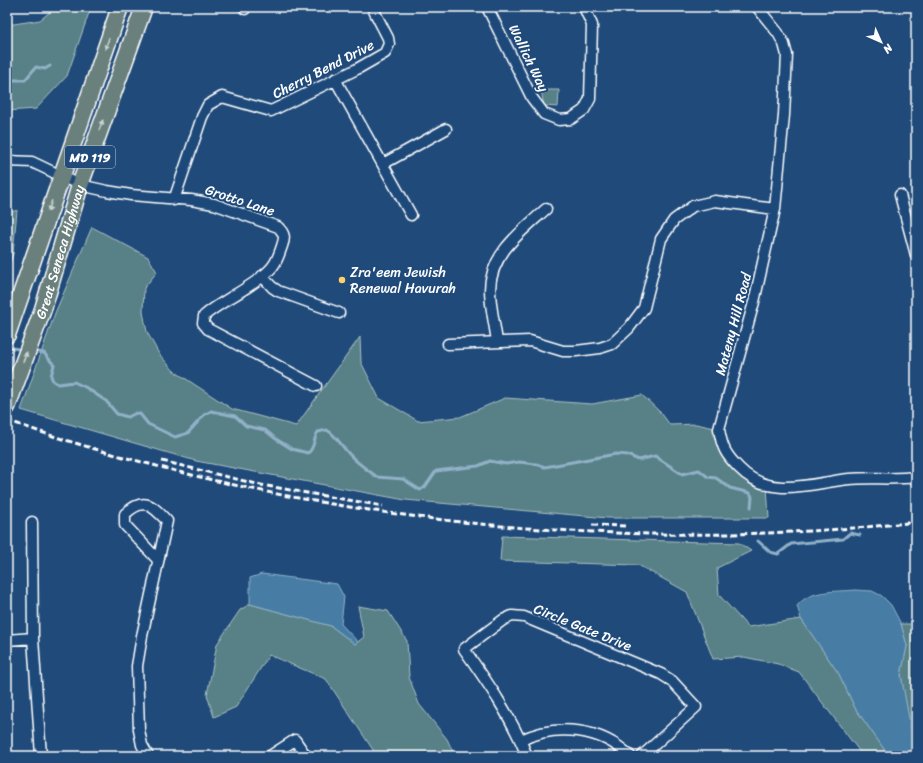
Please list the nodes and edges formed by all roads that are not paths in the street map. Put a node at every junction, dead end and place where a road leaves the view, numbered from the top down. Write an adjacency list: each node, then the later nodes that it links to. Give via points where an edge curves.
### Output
1 (120, 7): 11 (main road, Great Seneca Highway / MD 119, one-way to 11)
2 (144, 7): 12 (main road, Great Seneca Highway / MD 119, one-way to 2)
3 (372, 7): 7 (street, Cherry Bend Drive, via 388,38 389,44 385,52)
4 (487, 7): 5 (street, Wallich Way, via 532,98 544,114 559,120 572,119 584,110 590,98 592,25)
5 (584, 7)
6 (757, 7): 16 (street, Mateny Hill Road, via 778,33 787,55)
7 (335, 79): 10 (street); 14 (street, Cherry Bend Drive, via 271,111 222,97 213,100 202,117)
8 (446, 129): 10 (street)
9 (7, 161): 11 (street, Grotto Lane, via 32,162)
10 (383, 164): 17 (street)
11 (60, 176): 12 (street, Grotto Lane); 21 (main road, Great Seneca Highway / MD 119, one-way to 21)
12 (80, 185): 14 (street, Grotto Lane); 25 (main road, Great Seneca Highway / MD 119, one-way to 12, via 43,309)
13 (900, 195): 18 (street)
14 (174, 200): 19 (street, Grotto Lane, via 214,204 278,227 284,232 285,238 275,264)
15 (546, 209): 22 (street, via 506,246 494,267 490,289)
16 (775, 209): 22 (street, via 715,201 693,206 674,220 661,239 644,308 629,328 612,344 600,348 563,351 530,341); 26 (street, Mateny Hill Road, via 754,302 719,429 726,455 752,480 773,487 784,488 849,479)
17 (411, 215)
18 (916, 254)
19 (262, 276): 20 (street, via 278,291); 24 (street, Grotto Lane, via 215,306 204,316 203,323 208,329)
20 (339, 313)
21 (7, 335)
22 (497, 342): 23 (street)
23 (448, 344)
24 (316, 386)
25 (7, 406)
26 (916, 477)
27 (32, 522): 29 (street)
28 (158, 560): 28 (street, via 167,521 156,509 146,504 134,505 125,514 125,525); 33 (street, via 137,666 139,730 142,745)
29 (33, 638): 30 (street); 32 (street)
30 (7, 640)
31 (521, 740): 36 (street, Circle Gate Drive); 37 (street, via 535,733 570,730 607,738); 38 (street, Circle Gate Drive, via 501,701 464,648 502,620 512,616 524,617 661,674 672,681 696,706)
32 (41, 756)
33 (148, 756)
34 (270, 756): 35 (street, via 295,740)
35 (306, 756)
36 (527, 756)
37 (630, 756)
38 (642, 756)

